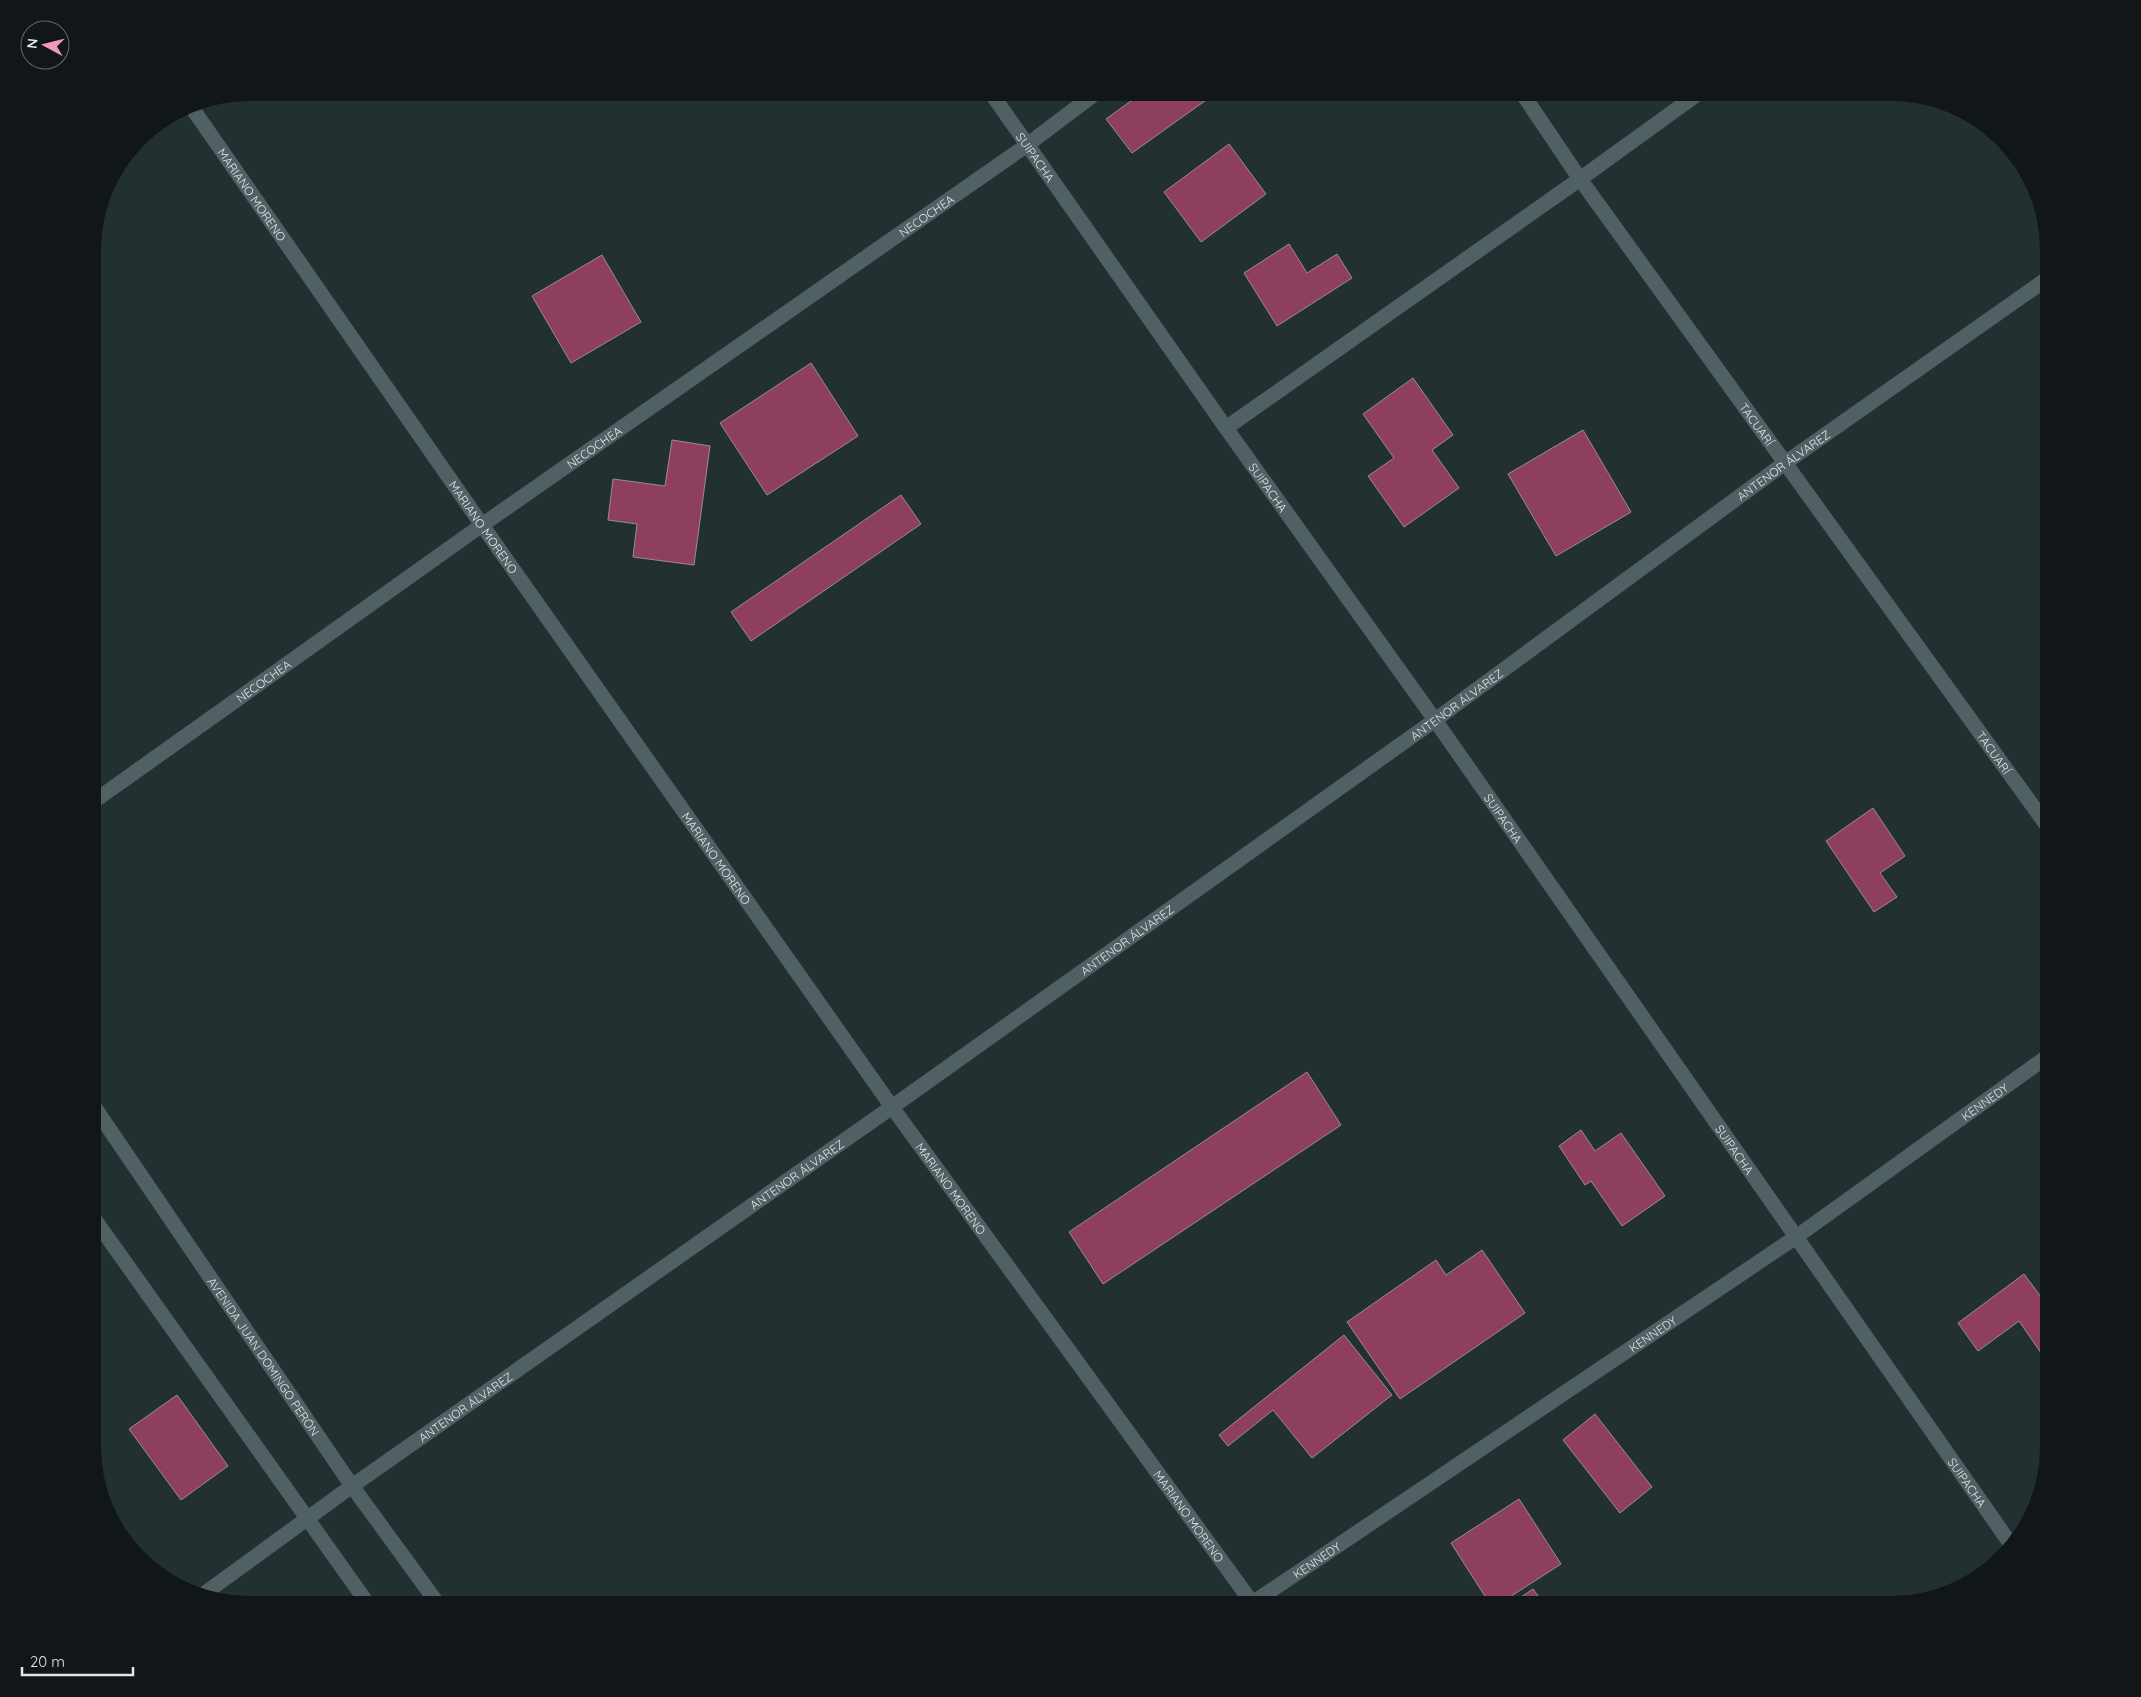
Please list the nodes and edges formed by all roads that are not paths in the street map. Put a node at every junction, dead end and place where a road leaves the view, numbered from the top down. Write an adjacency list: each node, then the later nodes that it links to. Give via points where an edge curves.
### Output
1 (997, 101): 6 (street, SUIPACHA)
2 (1084, 101): 6 (street, NECOCHEA)
3 (1528, 101): 7 (street, TACUARÍ)
4 (1686, 101): 7 (street)
5 (195, 112): 11 (street, MARIANO MORENO)
6 (1026, 145): 9 (street, SUIPACHA); 11 (street, NECOCHEA)
7 (1580, 178): 9 (street); 10 (street, TACUARÍ)
8 (2040, 284): 10 (street, ANTENOR ÁLVAREZ)
9 (1226, 428): 12 (street, SUIPACHA)
10 (1785, 463): 12 (street, ANTENOR ÁLVAREZ); 14 (street, TACUARÍ)
11 (482, 525): 13 (street, NECOCHEA); 16 (street, MARIANO MORENO)
12 (1435, 720): 16 (street, ANTENOR ÁLVAREZ); 19 (street, SUIPACHA)
13 (102, 796)
14 (2040, 816)
15 (2040, 1062): 19 (street, KENNEDY)
16 (892, 1107): 20 (street, ANTENOR ÁLVAREZ); 26 (street, MARIANO MORENO)
17 (102, 1119): 20 (street, AVENIDA JUAN DOMINGO PERÓN)
18 (102, 1230): 21 (street)
19 (1796, 1237): 22 (street, SUIPACHA); 27 (street, KENNEDY)
20 (352, 1486): 21 (street, ANTENOR ÁLVAREZ); 25 (street, AVENIDA JUAN DOMINGO PERÓN)
21 (307, 1519): 23 (street, ANTENOR ÁLVAREZ); 24 (street)
22 (2007, 1539)
23 (210, 1590)
24 (362, 1596)
25 (432, 1596)
26 (1246, 1596)
27 (1264, 1596)

